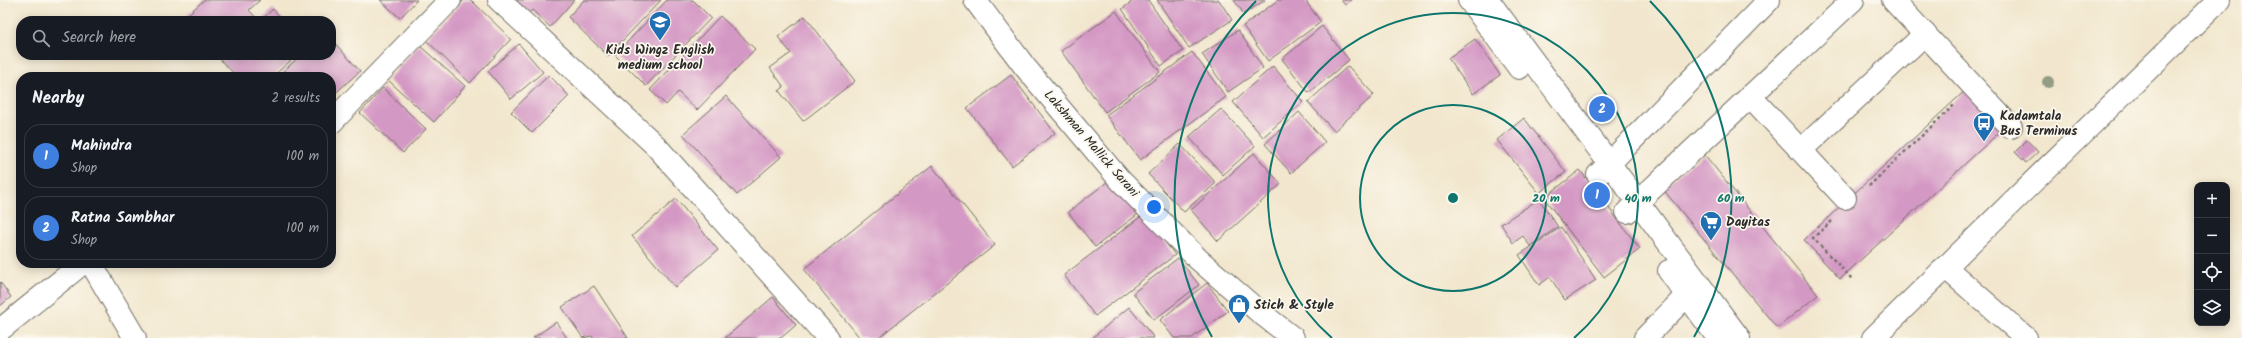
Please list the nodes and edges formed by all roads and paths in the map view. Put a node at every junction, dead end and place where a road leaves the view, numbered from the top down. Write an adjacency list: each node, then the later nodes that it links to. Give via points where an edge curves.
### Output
1 (450, 0): 13 (street)
2 (499, 0): 28 (street, via 655,145)
3 (975, 0): 29 (street, Lakshman Mallick Sarani, via 1025,66 1120,180 1198,259)
4 (1469, 0): 16 (street)
5 (1488, 0): 16 (street)
6 (1769, 0): 16 (street)
7 (1853, 0): 11 (street)
8 (1893, 0): 10 (street)
9 (2219, 0): 21 (street)
10 (1925, 34): 14 (street); 15 (street)
11 (1750, 96): 15 (street); 19 (street)
12 (1956, 103): 17 (path)
13 (336, 118)
14 (2011, 127)
15 (1801, 150): 18 (street)
16 (1603, 170): 19 (street)
17 (1867, 188)
18 (1845, 198)
19 (1631, 207): 25 (street); 32 (street)
20 (1834, 218): 24 (path, via 1813,238)
21 (1945, 267): 33 (street); 34 (street)
22 (77, 268): 26 (street)
23 (94, 268): 27 (street)
24 (1854, 280)
25 (1686, 295): 30 (street); 31 (street)
26 (0, 330)
27 (135, 338)
28 (828, 338)
29 (1293, 338)
30 (1645, 338)
31 (1718, 338)
32 (1739, 338)
33 (1873, 338)
34 (2026, 338)

